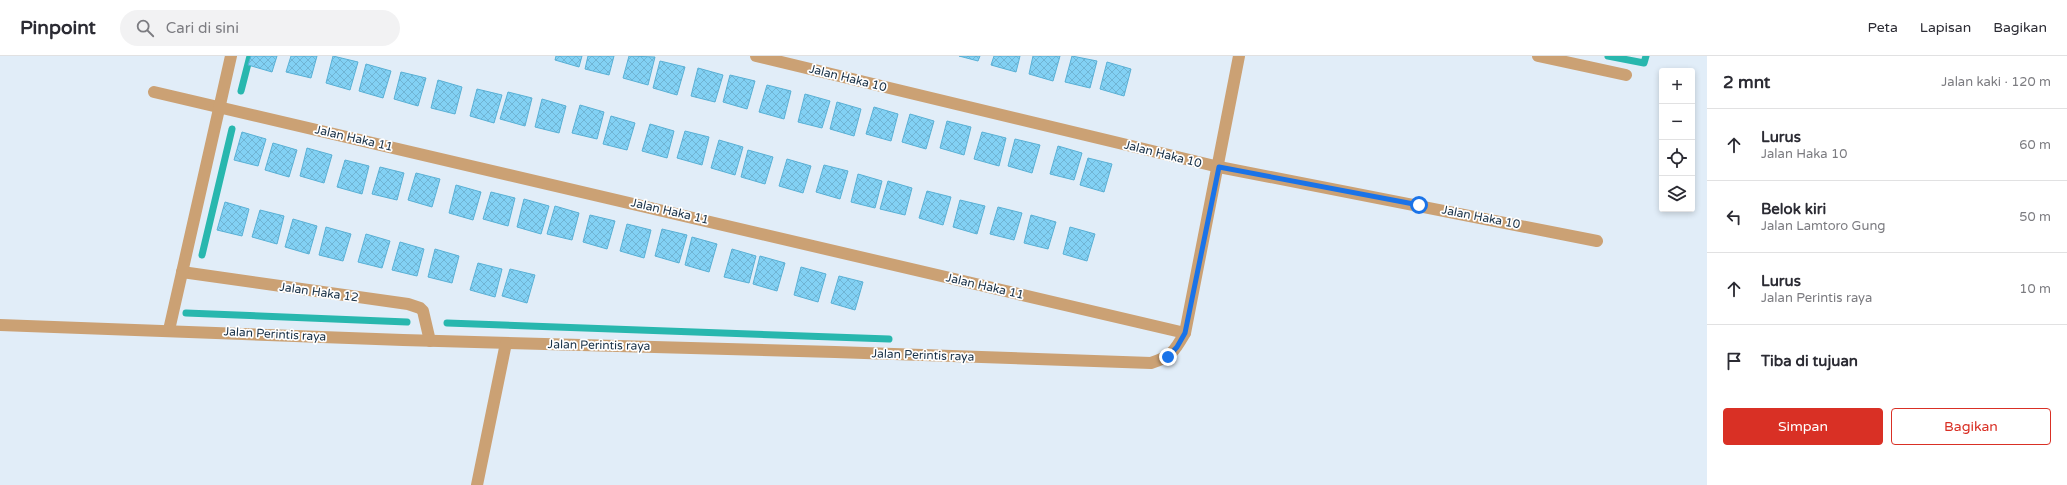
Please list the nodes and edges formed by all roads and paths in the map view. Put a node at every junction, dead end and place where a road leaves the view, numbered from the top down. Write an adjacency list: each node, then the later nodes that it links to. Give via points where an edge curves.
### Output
1 (231, 56): 7 (street)
2 (756, 56): 8 (street, Jalan Haka 10)
3 (1239, 56): 8 (street)
4 (1538, 56): 5 (street)
5 (1626, 75)
6 (154, 92): 7 (street, Jalan Haka 11)
7 (220, 106): 10 (street); 13 (street, Jalan Haka 11)
8 (1219, 167): 9 (street, Jalan Haka 10); 13 (street)
9 (1597, 241)
10 (182, 272): 12 (street); 14 (street, Jalan Haka 12, via 408,304 423,311)
11 (0, 325): 12 (street, Jalan Perintis raya)
12 (169, 330): 14 (street, Jalan Perintis raya)
13 (1185, 333): 15 (street, Jalan Perintis raya, via 1168,357 1151,363)
14 (430, 341): 15 (street, Jalan Perintis raya)
15 (506, 343): 16 (street)
16 (477, 485)

